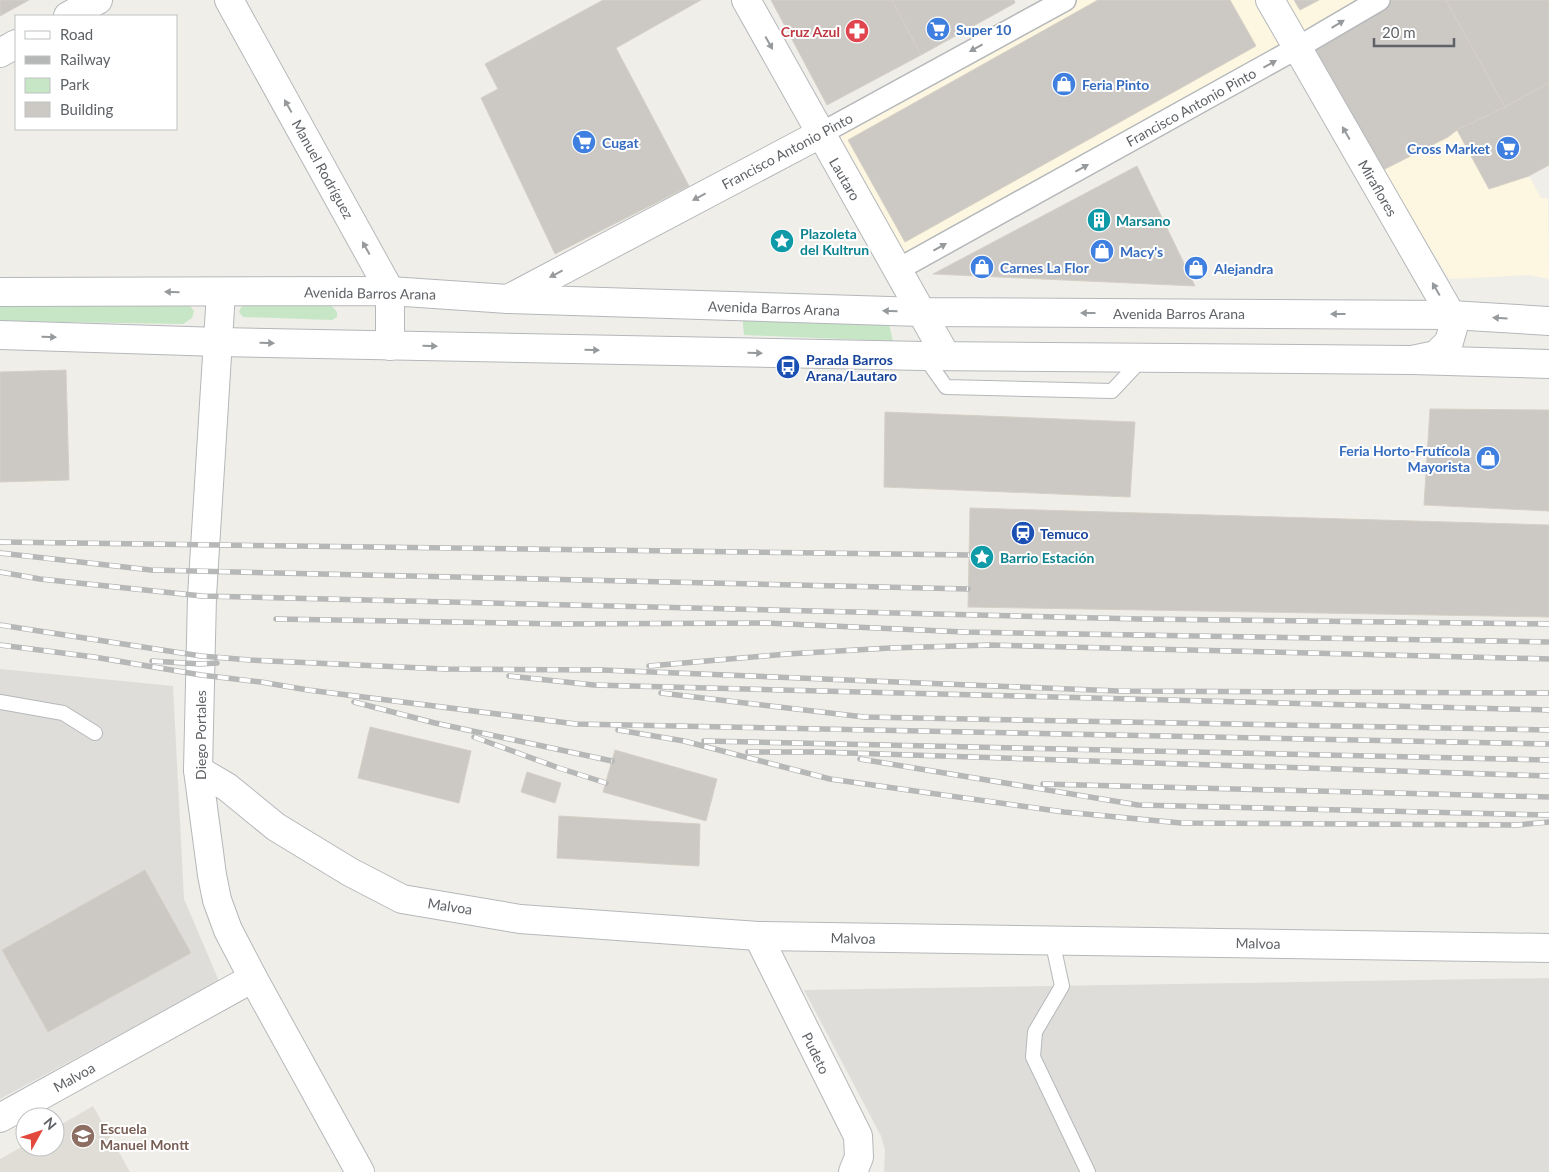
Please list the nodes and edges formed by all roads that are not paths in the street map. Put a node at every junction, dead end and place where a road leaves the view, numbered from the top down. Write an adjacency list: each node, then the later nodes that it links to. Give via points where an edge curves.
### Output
1 (98, 0): 7 (street)
2 (229, 0): 13 (street, Manuel Rodríguez, one-way to 2)
3 (746, 0): 11 (street, Lautaro, one-way to 11)
4 (1065, 0): 11 (street, Francisco Antonio Pinto, one-way to 11)
5 (1270, 0): 9 (street, Miraflores)
6 (1379, 0): 9 (street, Francisco Antonio Pinto, one-way to 6)
7 (70, 15)
8 (15, 45): 10 (street)
9 (1297, 48): 12 (street, Francisco Antonio Pinto, one-way to 9); 18 (street, Miraflores, one-way to 9)
10 (0, 53)
11 (820, 134): 12 (street, Lautaro); 16 (street, Francisco Antonio Pinto, one-way to 16)
12 (897, 270): 17 (street, Lautaro)
13 (390, 291): 15 (street, Avenida Barros Arana); 16 (street, Avenida Barros Arana); 22 (street, Manuel Rodríguez)
14 (0, 292): 15 (street, Avenida Barros Arana, one-way to 14)
15 (221, 292): 21 (street, Diego Portales)
16 (508, 299): 17 (street, Avenida Barros Arana, one-way to 16)
17 (921, 312): 18 (street, Avenida Barros Arana, one-way to 17); 23 (street, Lautaro)
18 (1451, 315): 19 (street, Avenida Barros Arana, one-way to 18); 24 (street, via 1454,328 1449,342 1436,355)
19 (1549, 322)
20 (0, 335): 21 (street, one-way to 21)
21 (219, 342): 22 (street, one-way to 22); 28 (street, Diego Portales, via 202,596)
22 (390, 346): 23 (street, one-way to 23)
23 (935, 356): 24 (street)
24 (1412, 360): 25 (street)
25 (1549, 364)
26 (0, 702): 27 (lane, via 63,714)
27 (95, 733)
28 (198, 770): 29 (street, Malvoa, via 227,787 276,827 402,899 520,919); 32 (street, Diego Portales, via 217,900)
29 (758, 936): 30 (street, Malvoa); 35 (street, Pudeto, via 858,1136 858,1157)
30 (1052, 940): 31 (street, Malvoa); 36 (lane, via 1062,986 1035,1032 1032,1057)
31 (1549, 948)
32 (252, 978): 33 (street, Malvoa); 34 (street, Diego Portales)
33 (0, 1118)
34 (360, 1172)
35 (853, 1172)
36 (1088, 1172)

